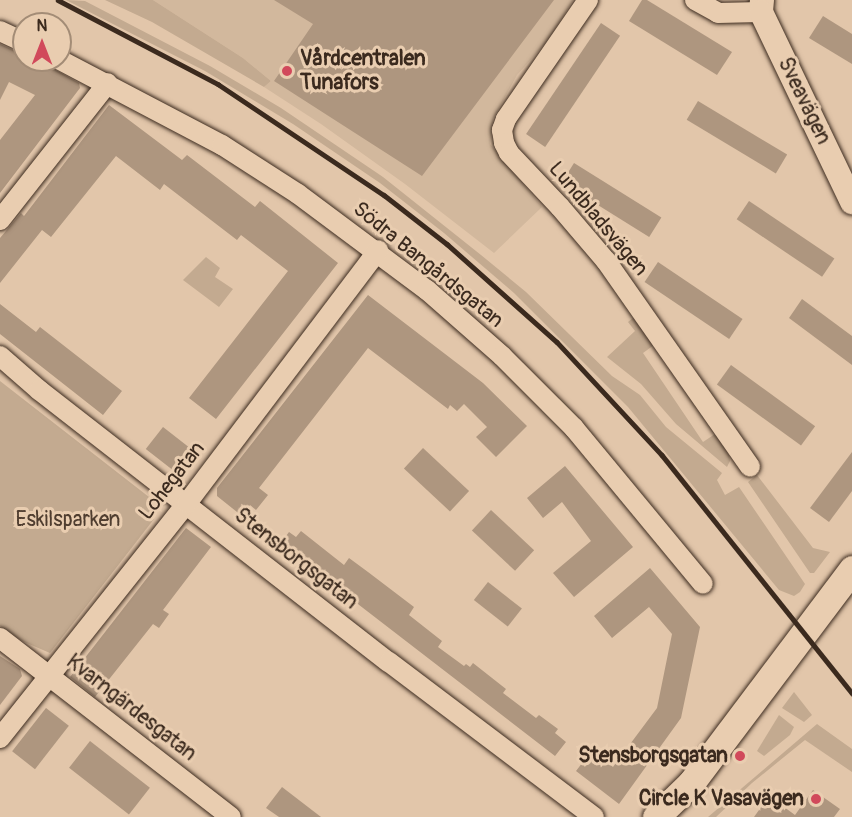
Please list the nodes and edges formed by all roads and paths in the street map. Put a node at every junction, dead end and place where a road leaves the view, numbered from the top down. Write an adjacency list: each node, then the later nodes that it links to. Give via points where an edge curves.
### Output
1 (588, 0): 10 (street, Lundbladsvägen, via 506,118 502,130 504,143 606,261)
2 (694, 0): 3 (street, via 718,13)
3 (761, 6): 6 (street, Sveavägen)
4 (72, 66): 5 (street, Södra Bangårdsgatan)
5 (108, 83): 7 (street); 8 (street, Södra Bangårdsgatan, via 222,145)
6 (852, 202)
7 (0, 220)
8 (378, 250): 11 (street, Lohegatan); 13 (street, Södra Bangårdsgatan, via 502,356 574,428)
9 (0, 356): 11 (street, Stensborgsgatan)
10 (750, 467)
11 (186, 503): 15 (street, Lohegatan); 20 (street, Stensborgsgatan)
12 (852, 569): 17 (main road)
13 (703, 584)
14 (0, 638): 15 (street, Kvarngärdesgatan)
15 (50, 675): 16 (street, Lohegatan); 18 (street, Kvarngärdesgatan)
16 (0, 738)
17 (691, 783): 21 (main road); 22 (main road)
18 (211, 811): 19 (street, Kvarngärdesgatan)
19 (231, 817)
20 (594, 817)
21 (656, 817)
22 (676, 817)

